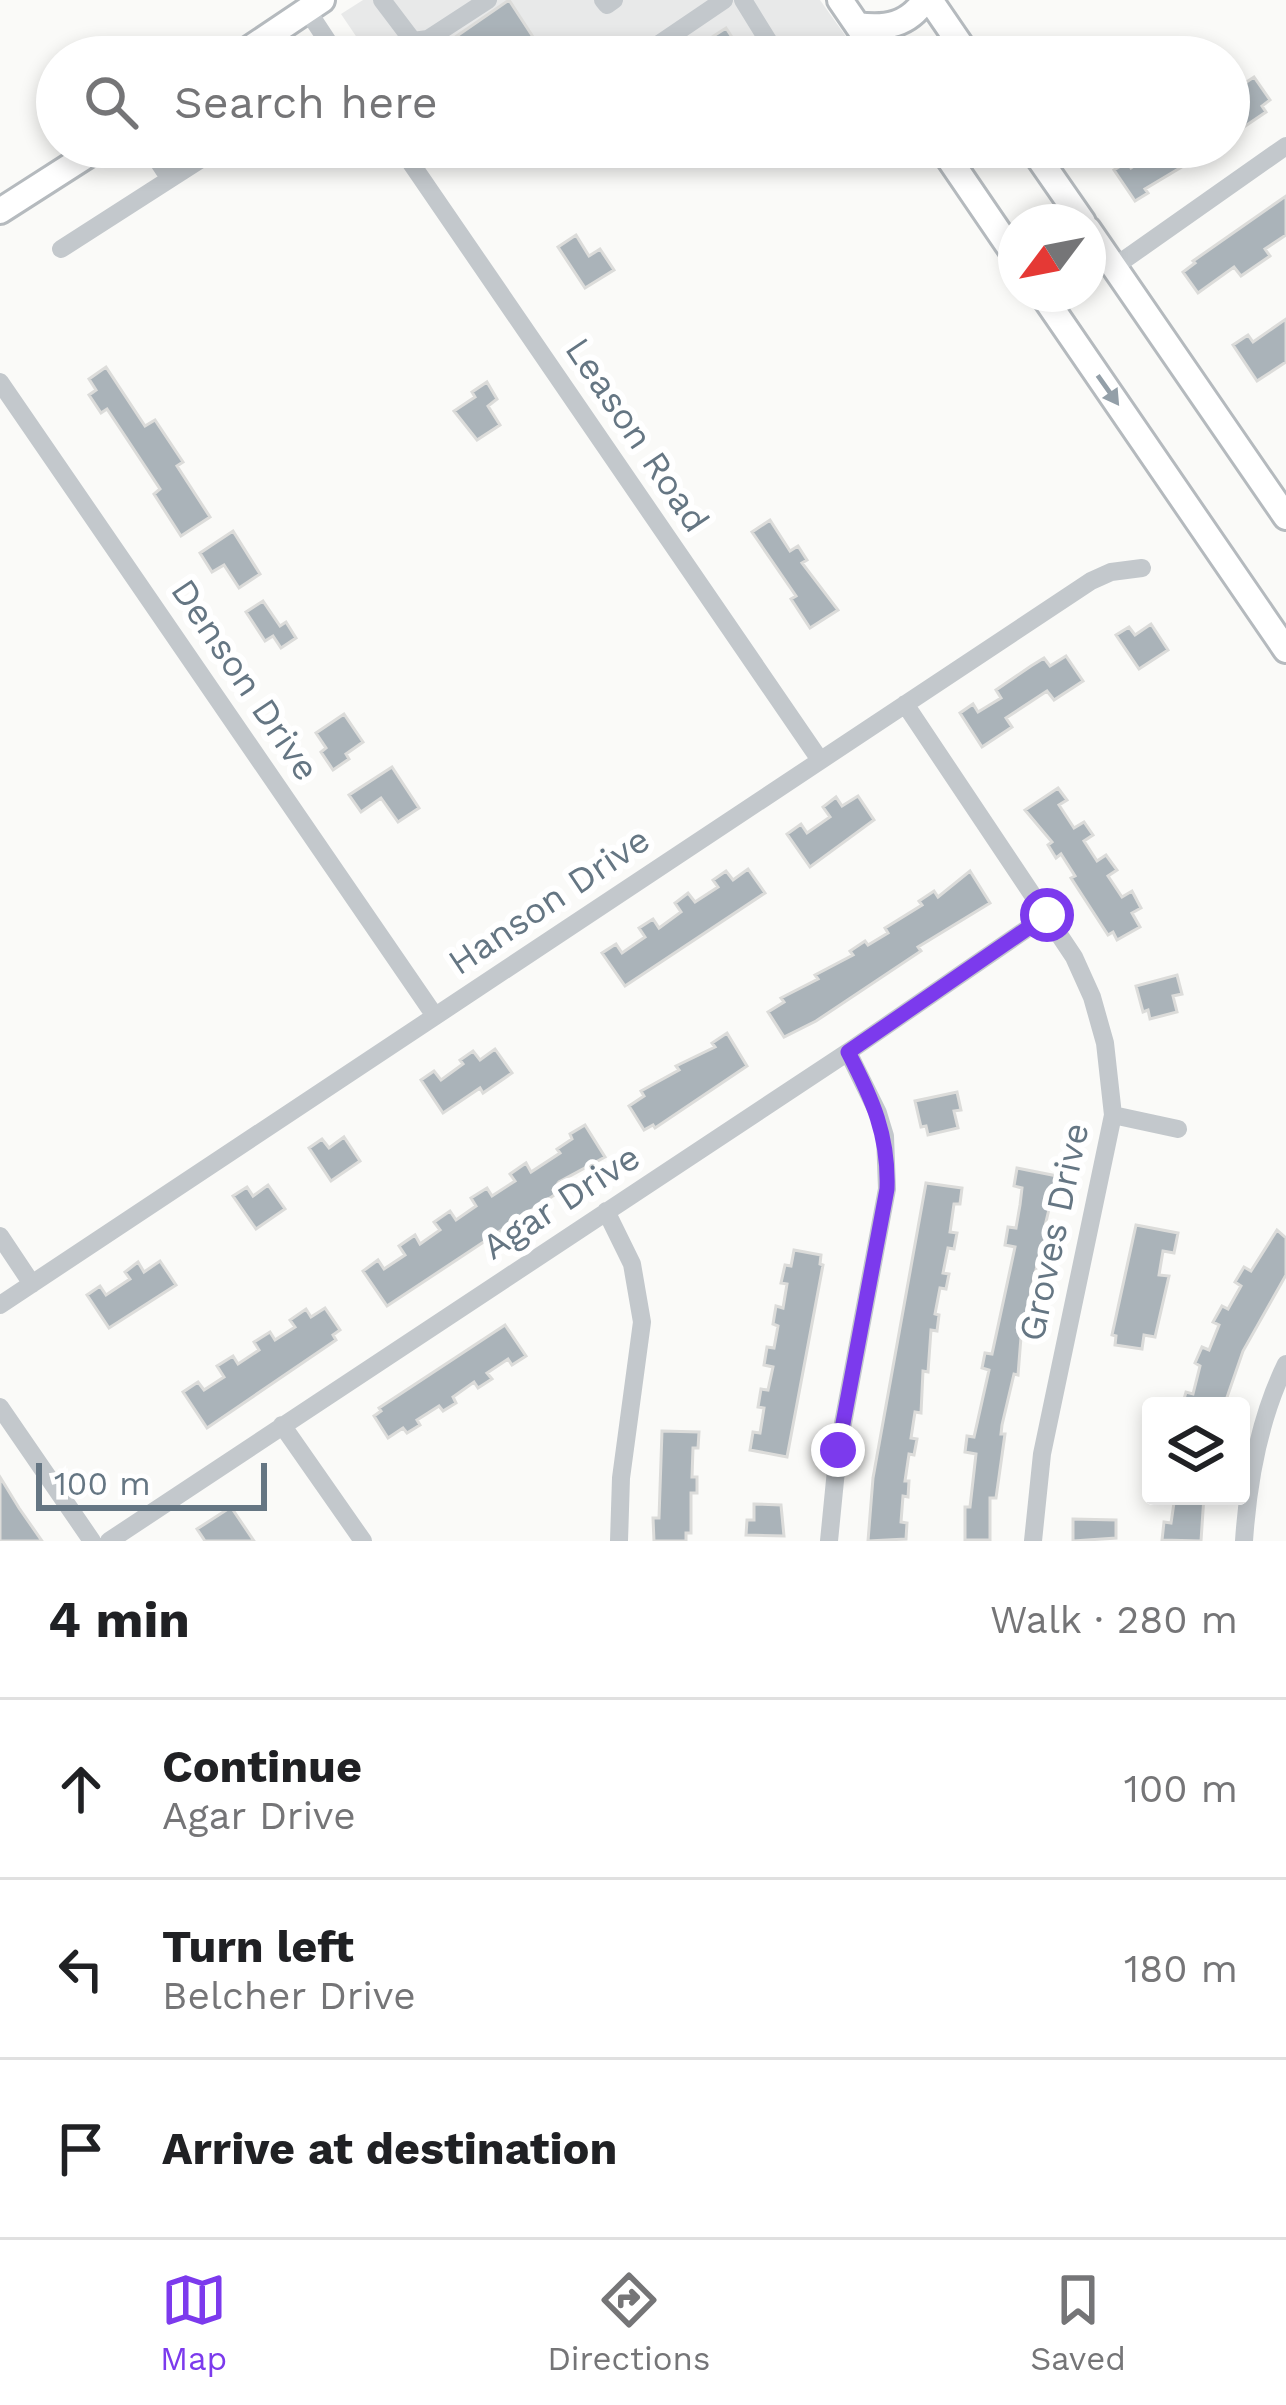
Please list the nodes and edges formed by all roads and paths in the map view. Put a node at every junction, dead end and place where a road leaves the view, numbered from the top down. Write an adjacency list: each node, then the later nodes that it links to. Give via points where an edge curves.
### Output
1 (382, 0): 13 (street)
2 (488, 0): 14 (street)
3 (603, 0): 4 (street)
4 (614, 0)
5 (724, 0): 15 (street)
6 (743, 0): 16 (street)
7 (840, 0): 10 (main road)
8 (928, 0): 10 (main road, via 898,23); 18 (main road)
9 (315, 5): 11 (main road); 12 (street)
10 (857, 25): 17 (main road)
11 (268, 36)
12 (329, 36)
13 (409, 36)
14 (433, 36)
15 (671, 36)
16 (765, 36)
17 (865, 36)
18 (955, 36)
19 (1286, 146): 33 (street)
20 (67, 168): 29 (main road)
21 (163, 168): 27 (street)
22 (177, 168): 27 (street)
23 (187, 168): 27 (street)
24 (414, 168): 40 (street, Leason Road)
25 (961, 168): 30 (main road)
26 (1046, 168): 28 (main road)
27 (176, 175): 31 (street)
28 (1071, 204)
29 (0, 211)
30 (998, 228)
31 (61, 249)
32 (1106, 255): 33 (main road)
33 (1114, 267): 36 (main road)
34 (1054, 312): 38 (main road, one-way to 38)
35 (0, 382): 42 (street, Denson Drive)
36 (1286, 518)
37 (1142, 568): 39 (street, Hanson Drive, via 1091,581)
38 (1286, 650)
39 (904, 704): 40 (street, Hanson Drive); 41 (street, Groves Drive)
40 (820, 760): 42 (street, Hanson Drive)
41 (1047, 915): 43 (street, Agar Drive); 44 (street, Groves Drive, via 1092,997)
42 (435, 1016): 48 (street, Hanson Drive)
43 (848, 1052): 46 (street, Agar Drive); 57 (street, via 878,1113 887,1189)
44 (1113, 1115): 45 (street); 58 (street, Groves Drive, via 1042,1454)
45 (1178, 1129)
46 (606, 1211): 52 (street, Agar Drive); 56 (street, via 632,1264 642,1322)
47 (0, 1236): 48 (street)
48 (32, 1284): 49 (street, Hanson Drive)
49 (0, 1305)
50 (1286, 1364): 59 (street, via 1254,1467)
51 (0, 1407): 53 (street)
52 (282, 1424): 54 (street, Agar Drive); 55 (street)
53 (92, 1541)
54 (109, 1541)
55 (363, 1541)
56 (619, 1541)
57 (829, 1541)
58 (1033, 1541)
59 (1244, 1541)

